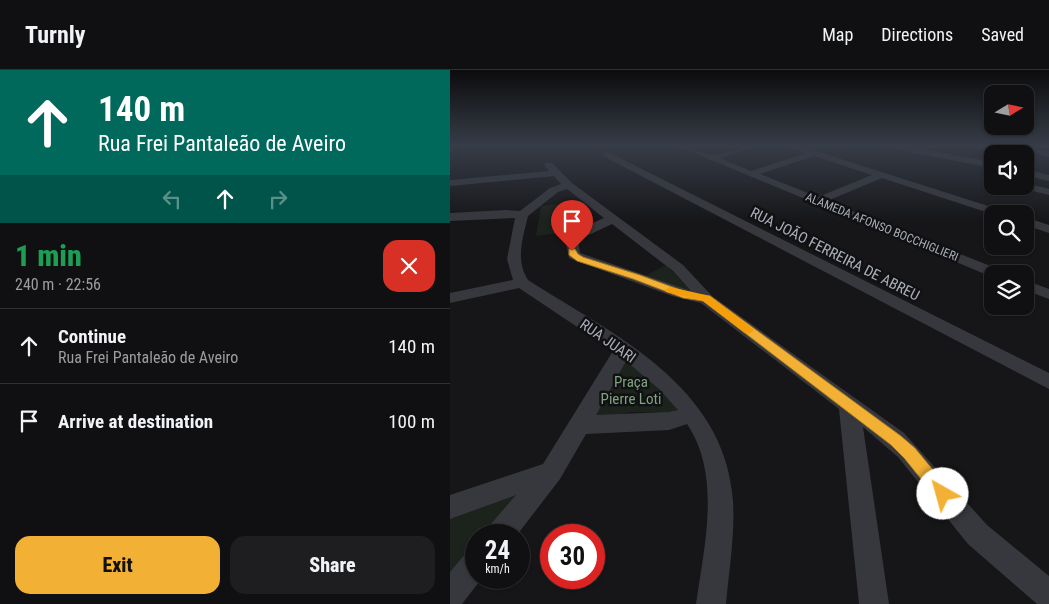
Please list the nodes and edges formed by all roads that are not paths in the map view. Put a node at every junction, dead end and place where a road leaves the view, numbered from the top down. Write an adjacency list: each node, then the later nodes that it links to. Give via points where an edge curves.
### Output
1 (460, 171): 13 (street)
2 (639, 171): 32 (street, RUA JOÃO FERREIRA DE ABREU)
3 (744, 171): 8 (street, ALAMEDA AFONSO BOCCHIGLIERI)
4 (762, 171): 8 (street)
5 (868, 171): 11 (street)
6 (970, 171): 7 (street)
7 (976, 173)
8 (752, 174): 16 (street, ALAMEDA AFONSO BOCCHIGLIERI)
9 (1034, 174): 12 (street)
10 (558, 175): 13 (street); 18 (street, via 554,190); 20 (street)
11 (881, 175): 16 (street); 17 (street)
12 (1049, 178)
13 (451, 184)
14 (1034, 188): 15 (street)
15 (1049, 192)
16 (818, 201): 24 (street, ALAMEDA AFONSO BOCCHIGLIERI)
17 (984, 208)
18 (522, 215): 19 (street); 26 (street, via 513,266)
19 (450, 217)
20 (612, 219): 23 (street); 25 (street, via 571,238 573,254)
21 (1034, 224): 22 (street)
22 (1049, 229)
23 (668, 261): 25 (street); 30 (street)
24 (984, 268)
25 (636, 277): 30 (street, via 687,296)
26 (522, 283): 29 (street); 31 (street, RUA JUARI)
27 (1034, 288): 28 (street)
28 (1048, 293)
29 (450, 298)
30 (706, 299): 33 (street)
31 (623, 350): 34 (street, RUA JUARI, via 655,374); 35 (street)
32 (1049, 382)
33 (849, 404): 41 (street, via 910,453 987,545); 43 (street)
34 (693, 414): 35 (street, via 669,421); 42 (street, RUA JUARI, via 714,459 719,488 719,529)
35 (579, 425): 36 (street)
36 (552, 471): 37 (street); 38 (street)
37 (450, 507)
38 (509, 524)
39 (465, 577): 40 (street)
40 (450, 595)
41 (1049, 595)
42 (711, 604)
43 (874, 604)

